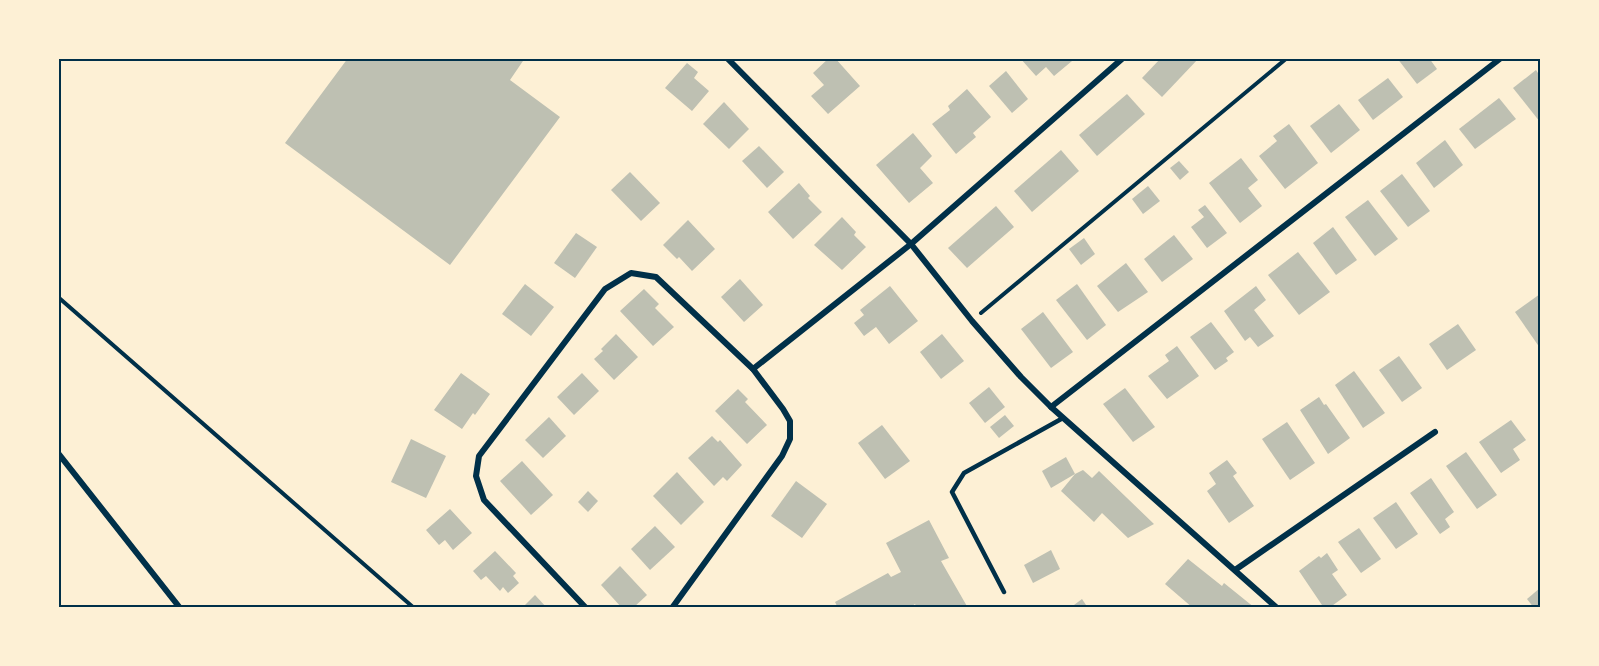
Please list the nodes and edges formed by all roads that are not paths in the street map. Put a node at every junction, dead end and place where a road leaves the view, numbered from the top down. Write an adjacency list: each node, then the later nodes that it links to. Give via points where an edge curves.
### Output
1 (727, 58): 4 (street)
2 (1123, 58): 4 (street)
3 (1501, 58): 6 (street)
4 (911, 244): 5 (street); 6 (street, via 972,321)
5 (753, 369): 13 (street, via 656,277 631,273 605,289 479,456 476,476 484,500); 14 (street, via 790,421 790,439 782,456)
6 (1052, 407): 7 (street)
7 (1063, 418): 10 (street); 11 (lane, via 964,473 952,492)
8 (1435, 432): 10 (street)
9 (58, 453): 12 (street)
10 (1235, 570): 15 (street)
11 (1004, 592)
12 (180, 608)
13 (586, 608)
14 (672, 608)
15 (1277, 608)

